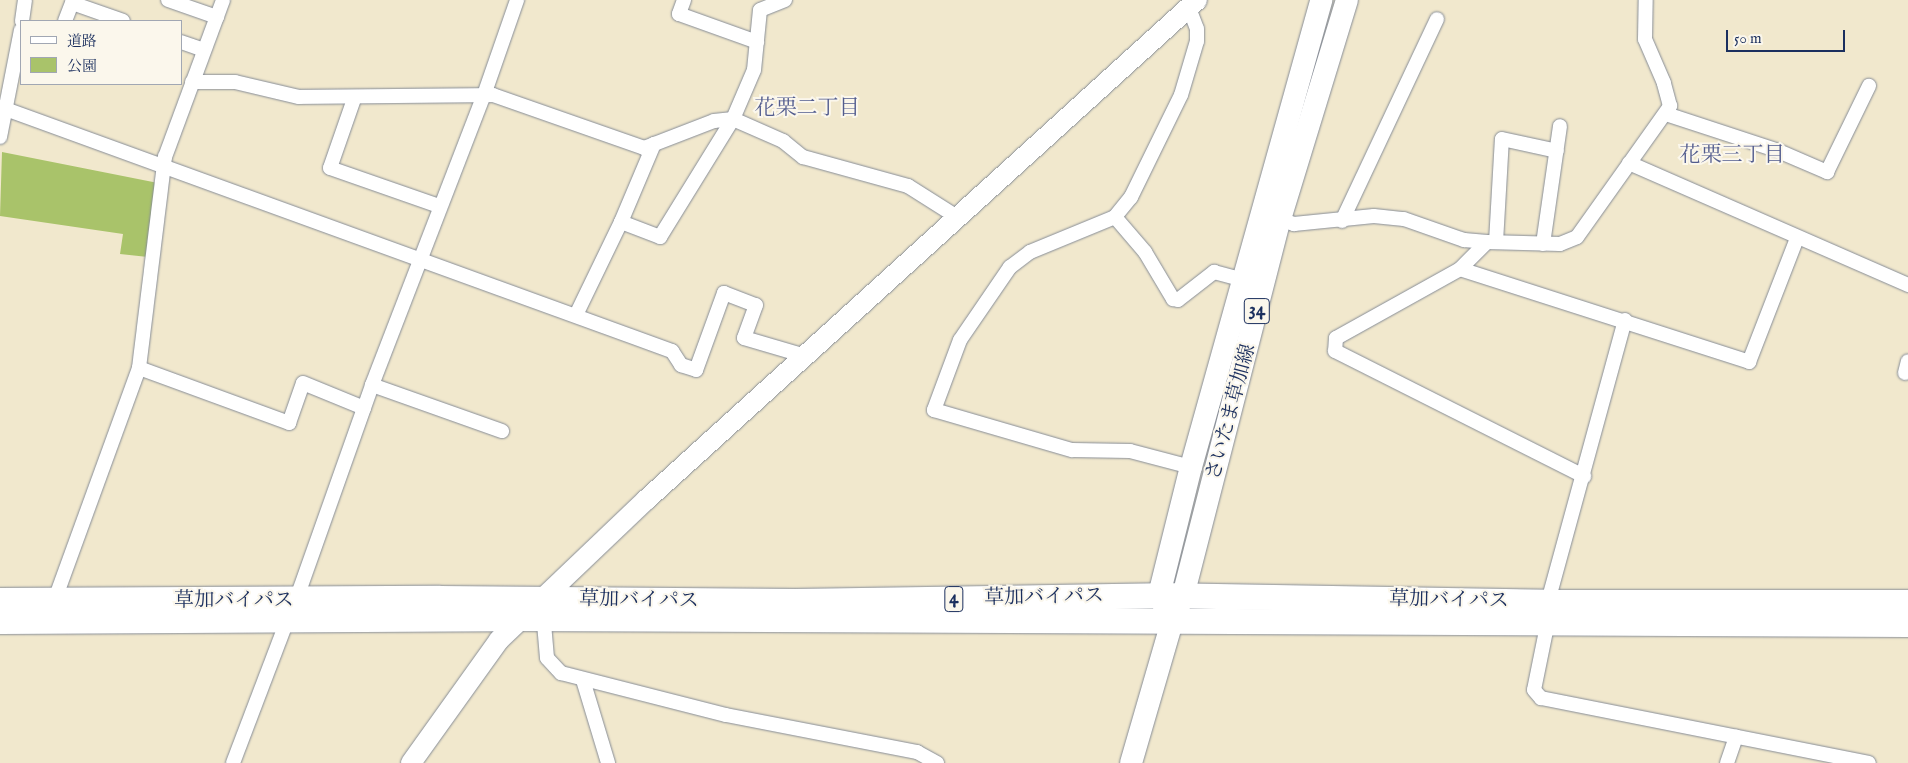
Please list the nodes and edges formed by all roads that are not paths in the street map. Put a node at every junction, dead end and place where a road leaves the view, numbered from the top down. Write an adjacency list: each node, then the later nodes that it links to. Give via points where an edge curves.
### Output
1 (25, 0): 14 (street)
2 (168, 0): 12 (street)
3 (224, 0): 12 (street)
4 (517, 0): 23 (street)
5 (684, 0): 19 (street, via 679,14)
6 (785, 0): 19 (street, via 760,10)
7 (1321, 0): 45 (main road, さいたま草加線 / 34)
8 (1347, 0): 37 (main road, さいたま草加線 / 34)
9 (1646, 0): 26 (street, via 1645,39 1664,83 1670,106)
10 (73, 1): 15 (street); 16 (street)
11 (1193, 4): 35 (street); 36 (street, via 1197,42 1181,95 1131,197)
12 (217, 17): 20 (street)
13 (1437, 19): 38 (street)
14 (22, 20)
15 (65, 20)
16 (121, 20)
17 (20, 40): 25 (street)
18 (182, 42): 20 (street)
19 (757, 42): 27 (street, via 754,70)
20 (204, 50): 21 (street)
21 (192, 82): 24 (street, via 235,82 299,97); 33 (street)
22 (1869, 86): 26 (street, via 1827,172 1776,150)
23 (484, 95): 24 (street); 30 (street, via 644,148); 34 (street)
24 (354, 99): 34 (street, via 330,168)
25 (4, 108): 29 (street); 33 (street)
26 (1666, 114): 32 (street)
27 (733, 119): 30 (street, via 714,121); 35 (street, via 783,140 803,156 908,186); 39 (street, via 660,236)
28 (1560, 126): 31 (street)
29 (0, 137)
30 (654, 144): 39 (street)
31 (1557, 151): 41 (street, via 1502,139); 42 (street)
32 (1628, 163): 40 (street); 42 (street, via 1577,237 1560,244)
33 (164, 166): 43 (street); 50 (street)
34 (438, 206): 43 (street)
35 (957, 217): 49 (street)
36 (1115, 217): 45 (street, via 1145,252 1173,299 1178,300 1214,272); 54 (street, via 1030,252 1010,267 960,340 934,410 1072,450 1130,451)
37 (1280, 219): 38 (street, via 1294,224); 56 (main road, さいたま草加線 / 34)
38 (1342, 221): 41 (street, via 1374,216 1404,219 1464,240)
39 (621, 222): 47 (street)
40 (1797, 238): 46 (street); 48 (street, via 1749,362)
41 (1491, 242): 42 (street); 44 (street)
42 (1543, 244)
43 (419, 259): 47 (street); 51 (street)
44 (1460, 269): 48 (street); 55 (street, via 1336,338 1335,351)
45 (1241, 279): 54 (main road, さいたま草加線 / 34)
46 (1908, 286)
47 (576, 315): 49 (street, via 672,351 681,365 696,370 724,293 756,305 744,338)
48 (1625, 320): 55 (street)
49 (805, 356): 61 (street, via 646,500)
50 (140, 368): 52 (street, via 289,423 303,383); 57 (street)
51 (372, 385): 52 (street); 53 (street)
52 (364, 408): 60 (street)
53 (502, 430)
54 (1191, 467): 56 (main road, さいたま草加線 / 34)
55 (1584, 476): 62 (street)
56 (1171, 596): 61 (highway, 草加バイパス / 4, via 795,601); 62 (highway, 草加バイパス / 4); 64 (main road, さいたま草加線 / 34)
57 (54, 599): 58 (highway, 草加バイパス / 4); 60 (highway, 草加バイパス / 4)
58 (0, 600)
59 (1908, 602): 62 (highway, 草加バイパス / 4)
60 (291, 611): 61 (highway, 草加バイパス / 4); 63 (highway, 草加バイパス / 4); 68 (street)
61 (536, 612): 64 (highway, 草加バイパス / 4); 66 (street, via 547,658 561,673); 69 (street, via 499,640)
62 (1548, 612): 64 (highway, 草加バイパス / 4); 65 (highway, 草加バイパス / 4); 67 (street, via 1534,690 1541,698)
63 (0, 621)
64 (1172, 622): 72 (main road, さいたま草加線 / 34)
65 (1908, 624)
66 (583, 680): 70 (street); 71 (street, via 726,715 910,751)
67 (1736, 737): 73 (street); 74 (street)
68 (233, 763)
69 (411, 763)
70 (608, 763)
71 (937, 763)
72 (1131, 763)
73 (1727, 763)
74 (1869, 763)

